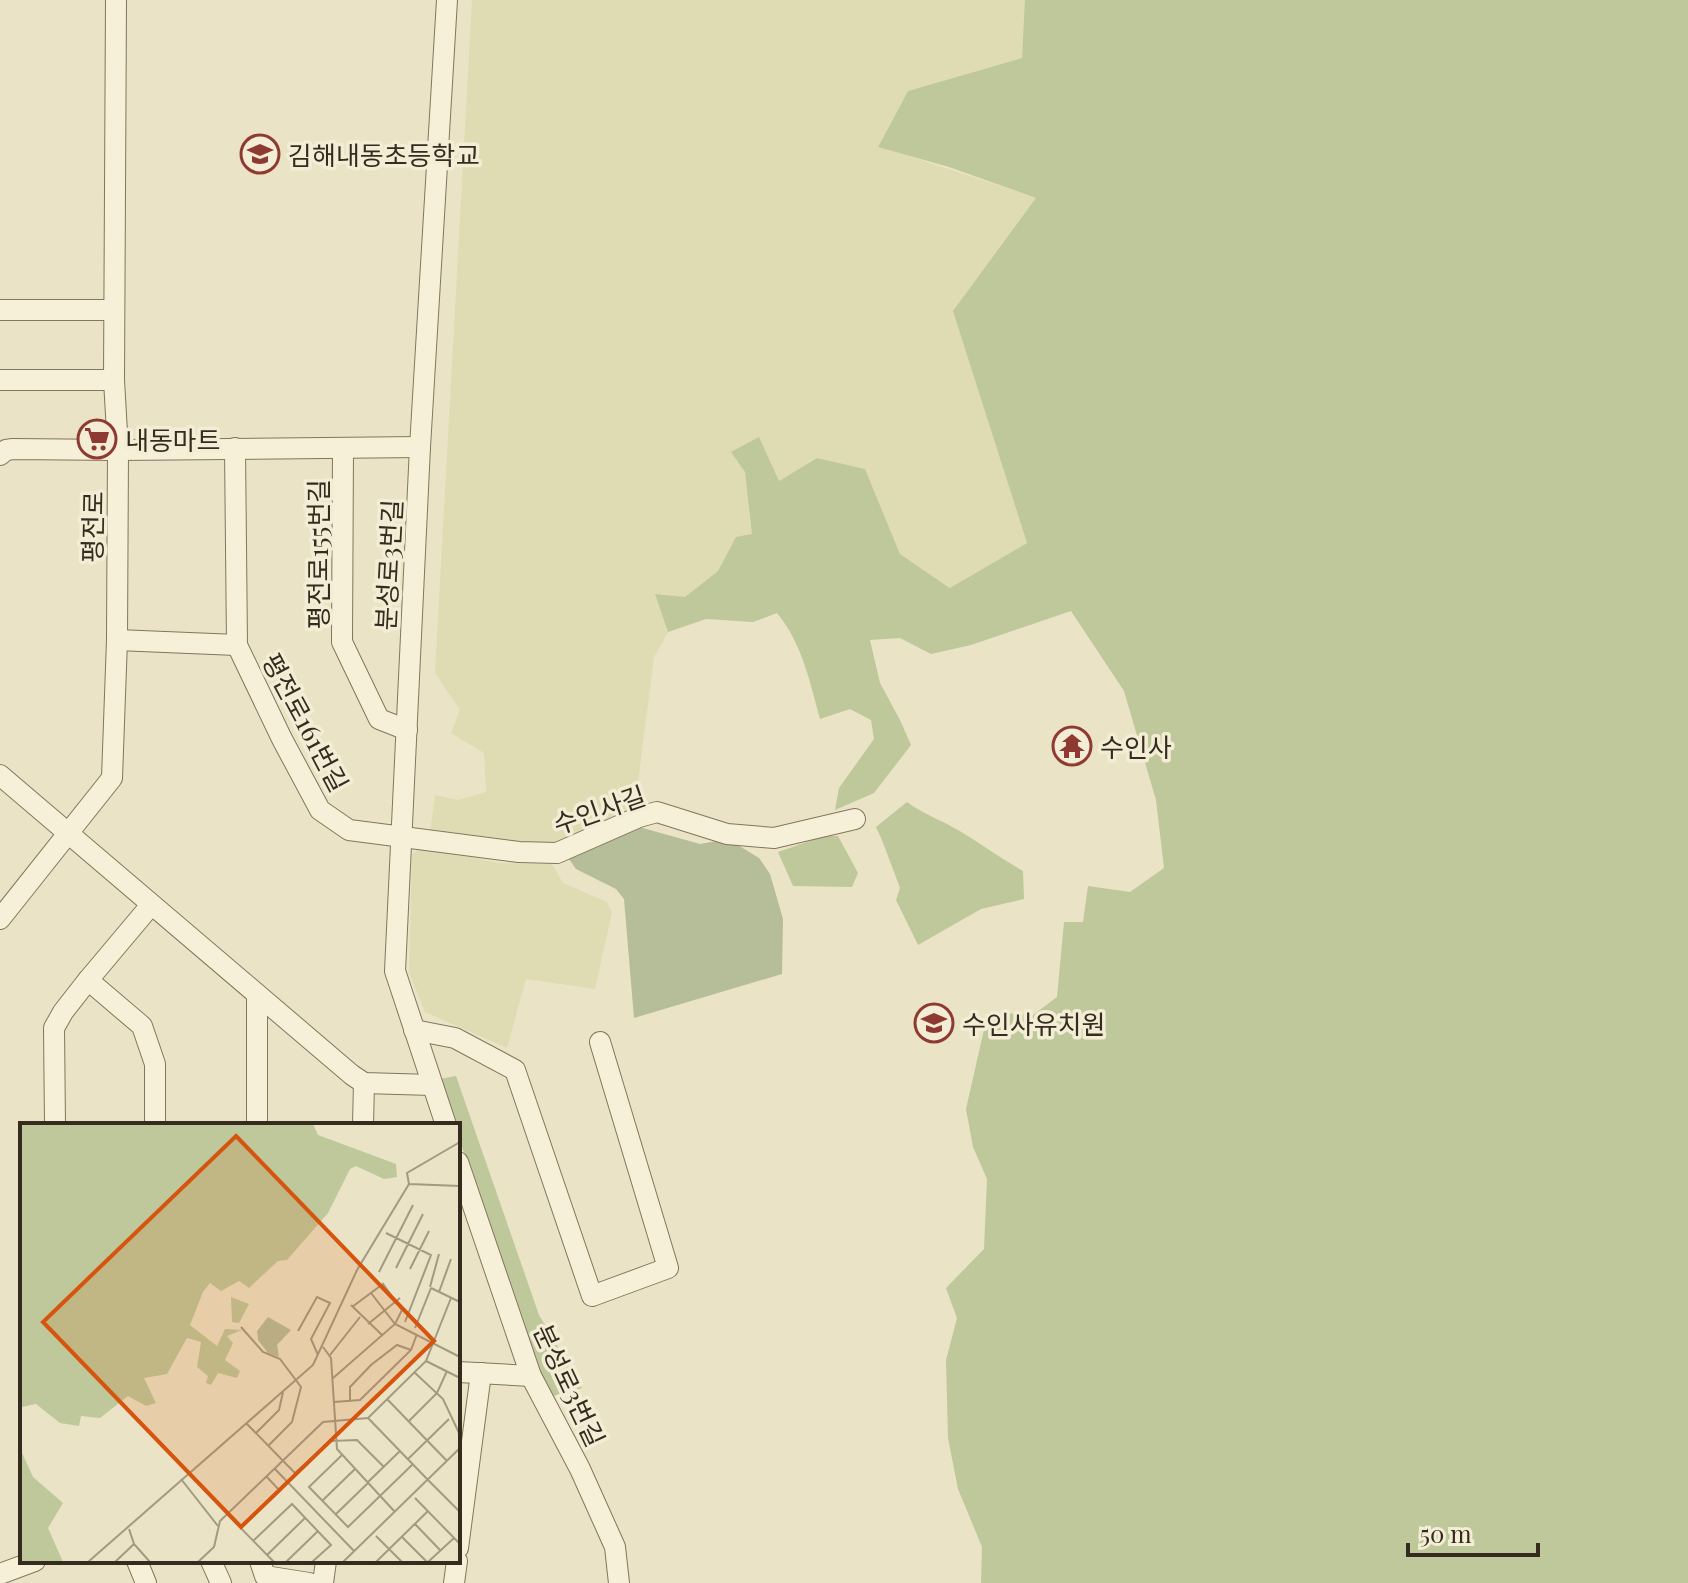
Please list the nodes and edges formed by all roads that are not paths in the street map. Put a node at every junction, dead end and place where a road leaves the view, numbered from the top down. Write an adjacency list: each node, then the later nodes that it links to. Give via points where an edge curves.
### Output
1 (116, 0): 4 (street, 평전로)
2 (447, 0): 7 (street, 분성로3번길)
3 (0, 310): 4 (street)
4 (114, 310): 6 (street, 평전로)
5 (0, 380): 6 (street)
6 (114, 380): 10 (street, 평전로)
7 (420, 447): 9 (street, 평전로155번길); 14 (street, 분성로3번길)
8 (235, 448): 9 (street, 평전로155번길); 10 (street, 평전로155번길); 13 (street)
9 (343, 448): 14 (street, 평전로155번길, via 342,642 379,719)
10 (118, 450): 11 (street, 평전로155번길, via 13,449); 12 (street, 평전로)
11 (0, 455)
12 (117, 640): 13 (street, 평전로161번길); 17 (street, 평전로, via 112,778)
13 (237, 645): 18 (street, 평전로161번길, via 320,810 349,830)
14 (407, 730): 18 (street, 분성로3번길)
15 (0, 775): 17 (street)
16 (855, 819): 18 (street, 수인사길, via 774,838 727,834 657,812 557,853)
17 (69, 833): 19 (street); 20 (street, 평전로)
18 (403, 837): 23 (street, 분성로3번길, via 395,971)
19 (151, 905): 21 (street); 22 (street)
20 (0, 919)
21 (88, 980): 27 (street, via 54,1028); 28 (street, via 142,1026 155,1064)
22 (257, 995): 25 (street); 29 (street)
23 (414, 1030): 24 (street, via 455,1038 515,1070 592,1296 668,1268); 26 (street, 분성로3번길)
24 (600, 1042)
25 (364, 1083): 26 (street); 30 (street)
26 (432, 1085): 31 (street, 분성로3번길)
27 (55, 1123)
28 (155, 1123)
29 (257, 1123)
30 (363, 1123)
31 (445, 1123)
32 (460, 1168): 35 (street, 분성로3번길)
33 (460, 1372): 34 (street)
34 (481, 1373): 35 (street); 36 (street)
35 (531, 1376): 49 (street, 분성로3번길, via 615,1547)
36 (460, 1508)
37 (30, 1563): 43 (street)
38 (138, 1563): 44 (street)
39 (212, 1563): 45 (street)
40 (261, 1563): 46 (street, via 265,1576)
41 (326, 1563): 47 (street)
42 (457, 1563): 48 (street)
43 (0, 1574)
44 (146, 1583)
45 (221, 1583)
46 (309, 1583)
47 (323, 1583)
48 (454, 1583)
49 (619, 1583)

